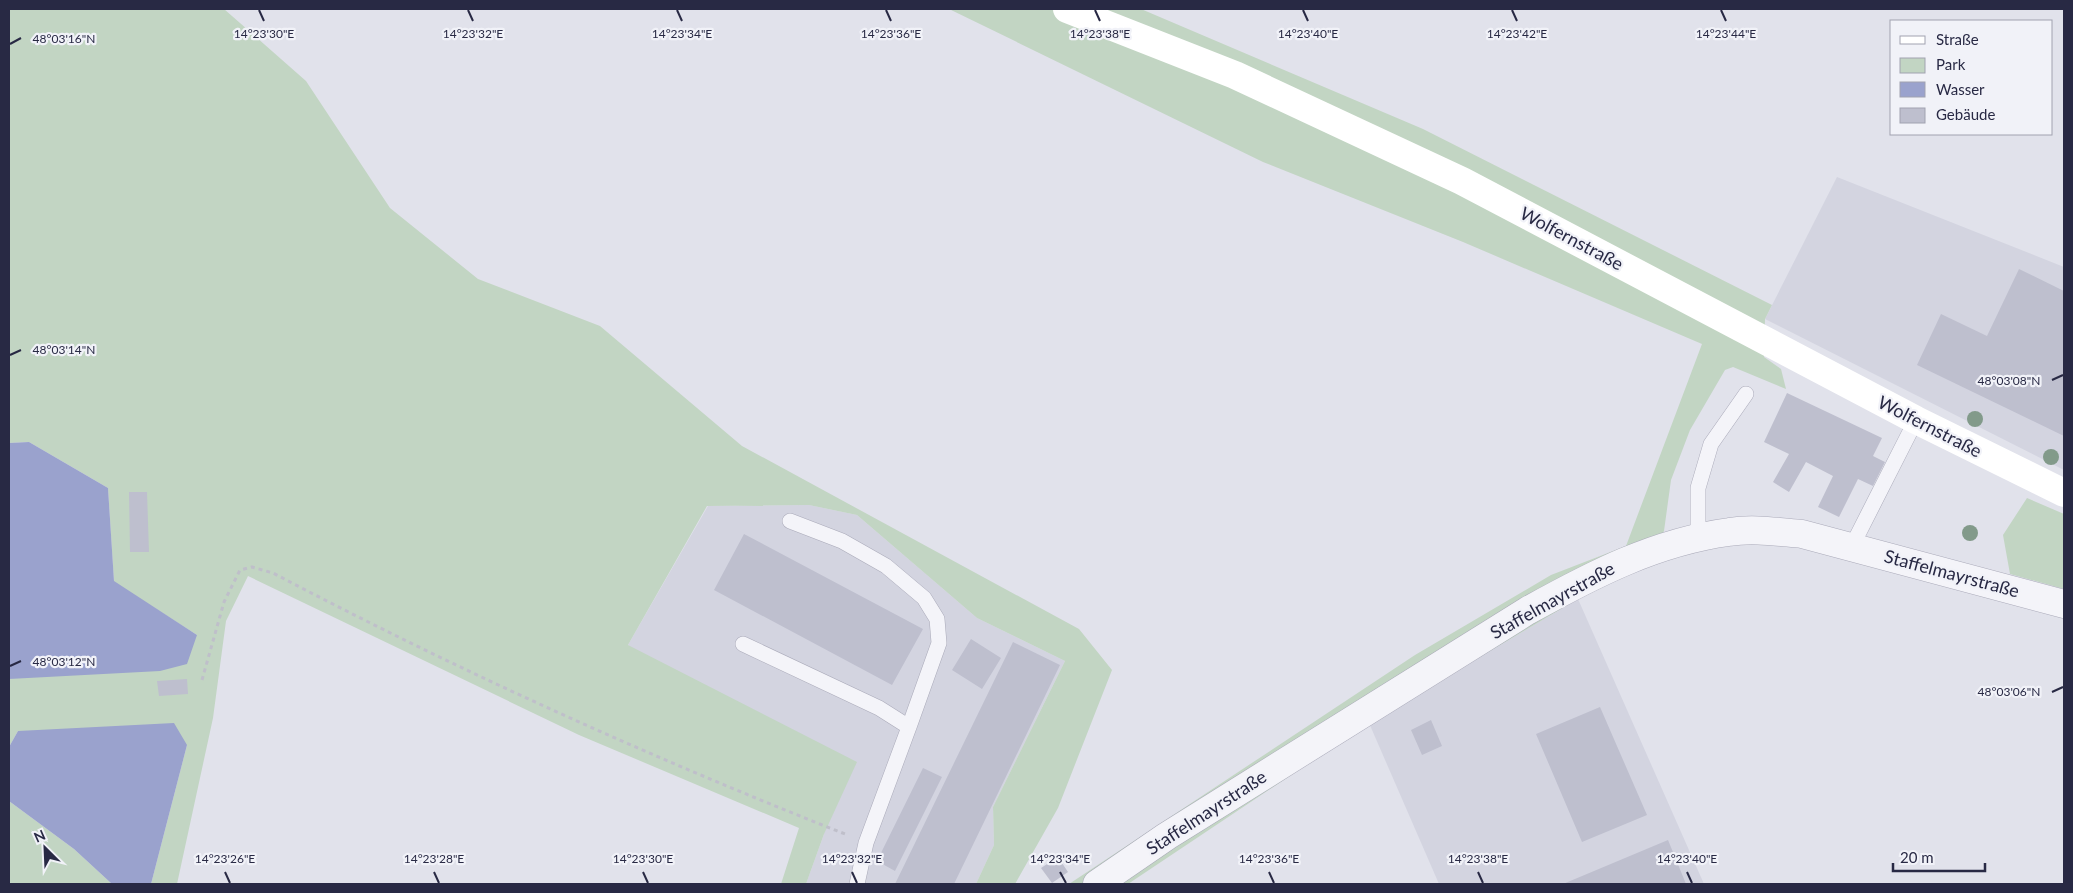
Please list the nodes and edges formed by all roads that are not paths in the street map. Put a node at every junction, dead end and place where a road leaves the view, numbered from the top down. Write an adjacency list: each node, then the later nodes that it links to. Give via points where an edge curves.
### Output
1 (1066, 9): 3 (main road, Wolfernstraße, via 1235,75 1462,181)
2 (1746, 394): 6 (lane, via 1711,444 1698,488)
3 (1916, 420): 4 (main road, Wolfernstraße); 7 (lane)
4 (2064, 494)
5 (790, 520): 10 (lane, via 842,541 886,566 924,598 938,619 939,643)
6 (1698, 537): 7 (street, Staffelmayrstraße, via 1730,531 1764,530 1802,534); 12 (street, Staffelmayrstraße, via 1668,544 1587,577 1527,611 1208,810)
7 (1852, 546): 8 (street, Staffelmayrstraße)
8 (2064, 604)
9 (744, 644): 10 (lane, via 879,708)
10 (909, 727): 11 (lane, via 866,843)
11 (857, 884)
12 (1097, 884)

